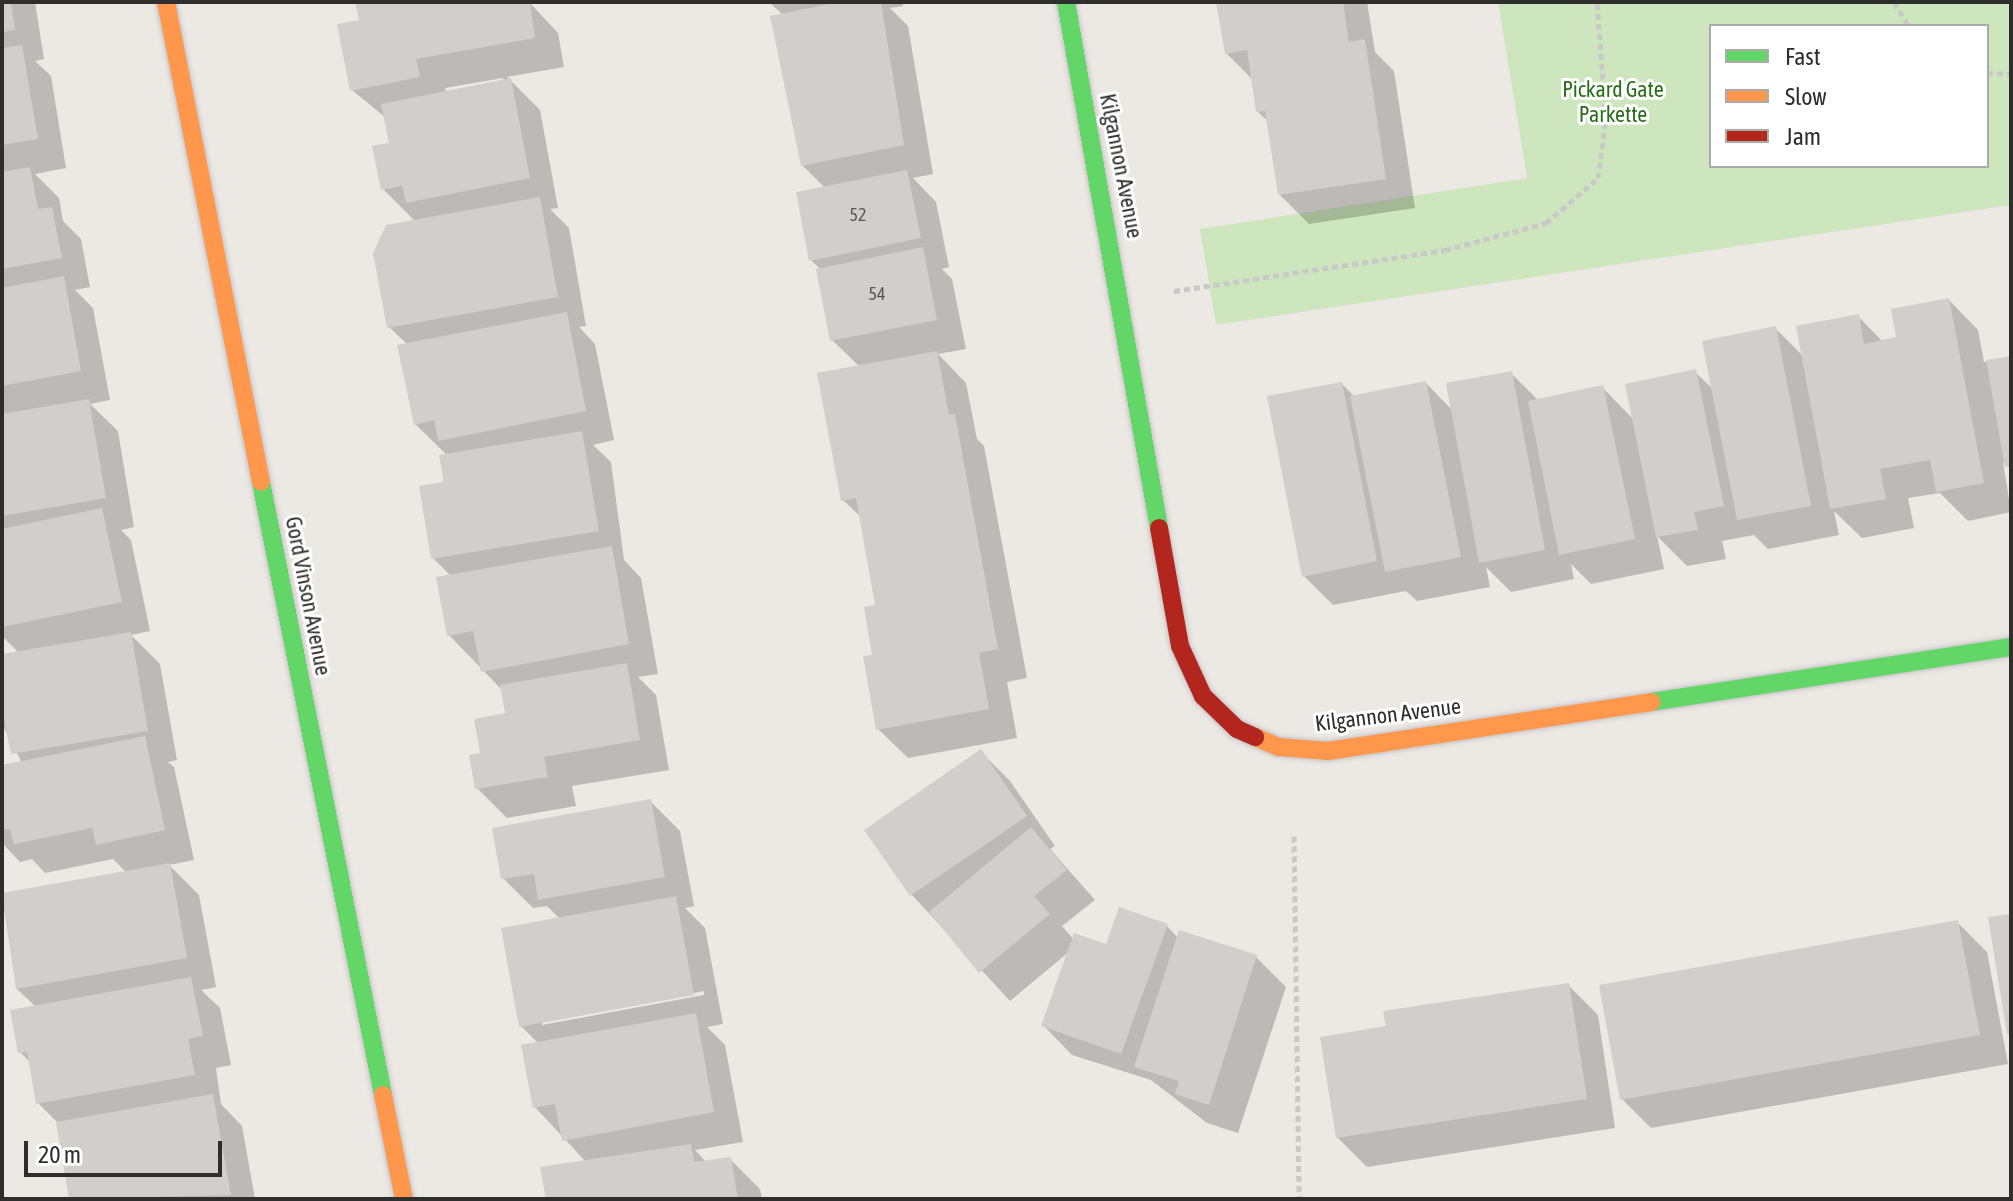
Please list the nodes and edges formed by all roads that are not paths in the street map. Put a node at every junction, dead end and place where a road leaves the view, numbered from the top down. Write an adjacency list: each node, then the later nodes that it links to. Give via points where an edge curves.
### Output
1 (166, 2): 4 (street, Gord Vinson Avenue)
2 (1066, 2): 3 (street, Kilgannon Avenue, via 1180,646 1203,696 1237,729 1279,747 1328,751)
3 (2011, 647)
4 (404, 1199)

